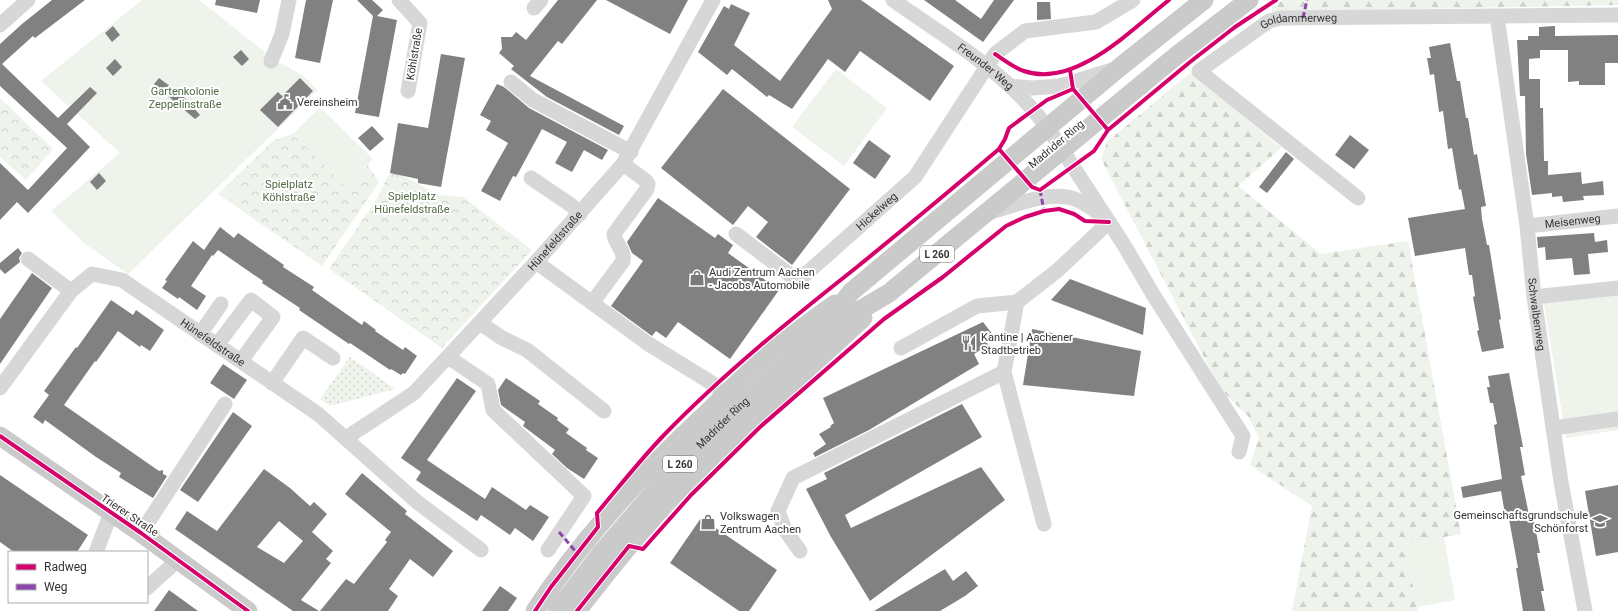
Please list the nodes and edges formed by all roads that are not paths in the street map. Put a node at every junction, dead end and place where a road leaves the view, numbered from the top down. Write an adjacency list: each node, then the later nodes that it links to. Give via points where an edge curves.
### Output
1 (28, 0): 11 (street)
2 (289, 0): 12 (street, via 282,34)
3 (399, 0): 17 (street, Köhlstraße, via 420,23)
4 (713, 0): 20 (street, Hünefeldstraße)
5 (893, 0): 13 (street, Freunder Weg)
6 (1132, 0): 13 (street, via 1096,22 1025,31 995,54)
7 (1204, 0): 14 (main road, Madrider Ring / L 260)
8 (1249, 0): 19 (main road, Madrider Ring / L 260)
9 (1618, 15): 10 (street, Goldammerweg)
10 (1497, 16): 22 (street, Goldammerweg, via 1281,18 1269,21 1199,71); 27 (street, Schwalbenweg)
11 (0, 25)
12 (272, 61)
13 (987, 66): 16 (street, Freunder Weg); 28 (street, Hickelweg, via 915,177 798,281)
14 (1120, 67): 16 (street, via 1060,86); 18 (main road, Madrider Ring / L 260)
15 (511, 82): 20 (street, via 533,100)
16 (1010, 86): 18 (street, Freunder Weg)
17 (408, 91)
18 (1048, 128): 19 (street, Freunder Weg); 33 (main road, Madrider Ring / L 260)
19 (1063, 149): 24 (main road, Madrider Ring / L 260); 26 (street, Freunder Weg)
20 (627, 158): 23 (street, Hünefeldstraße); 37 (street, via 648,184 614,234 614,239 624,255 623,261)
21 (531, 178): 23 (street)
22 (1358, 198)
23 (580, 214): 30 (street, Hünefeldstraße)
24 (984, 214): 26 (street, via 1056,196 1072,198 1088,205); 34 (main road, Madrider Ring / L 260)
25 (1618, 216): 27 (street, Meisenweg)
26 (1109, 222): 36 (street, via 1058,270); 57 (street, Freunder Weg, via 1243,436)
27 (1527, 226): 35 (street, Schwalbenweg)
28 (736, 234)
29 (28, 259): 32 (street)
30 (536, 262): 37 (street); 39 (street, Hünefeldstraße)
31 (1618, 288): 35 (street)
32 (72, 289): 40 (street, Hünefeldstraße, via 92,274 122,280); 49 (street)
33 (851, 292): 41 (main road, Madrider Ring / L 260); 50 (main road, via 763,359)
34 (889, 293): 41 (main road, Madrider Ring / L 260); 70 (main road, via 684,484 622,553)
35 (1534, 297): 54 (street, Schwalbenweg)
36 (1017, 302): 43 (street, via 977,306); 47 (street)
37 (592, 303): 50 (street, via 647,344 715,385)
38 (221, 304): 40 (street)
39 (480, 323): 44 (street, Hünefeldstraße); 52 (street, via 509,342 527,350)
40 (200, 334): 42 (street, Hünefeldstraße)
41 (820, 334): 69 (main road, Madrider Ring / L 260, via 736,408 667,477 602,552)
42 (217, 345): 46 (street, Hünefeldstraße); 46 (street, via 251,300 273,317)
43 (901, 348)
44 (448, 357): 56 (street, Hünefeldstraße, via 414,393); 62 (street, via 488,384 493,410 584,496)
45 (333, 358): 48 (street, via 303,338)
46 (240, 361): 48 (street, Hünefeldstraße)
47 (1004, 372): 59 (street); 64 (street, via 793,478 778,512 785,530)
48 (272, 382): 56 (street, Hünefeldstraße, via 318,414)
49 (0, 388)
50 (725, 395): 68 (main road, via 626,493)
51 (225, 404): 60 (street)
52 (604, 411)
53 (1618, 419): 54 (street)
54 (1553, 428): 71 (street, Schwalbenweg)
55 (0, 436): 58 (main road, Trierer Straße)
56 (346, 438): 61 (street, Hünefeldstraße, via 417,502)
57 (1239, 452)
58 (111, 513): 60 (main road, Trierer Straße); 63 (street, Trierer Straße)
59 (1044, 524)
60 (141, 533): 65 (main road, Trierer Straße)
61 (481, 550)
62 (548, 550)
63 (96, 551)
64 (800, 551)
65 (179, 559): 66 (street); 67 (main road, Trierer Straße)
66 (148, 587)
67 (241, 609)
68 (535, 611)
69 (557, 611)
70 (577, 611)
71 (1585, 611)

